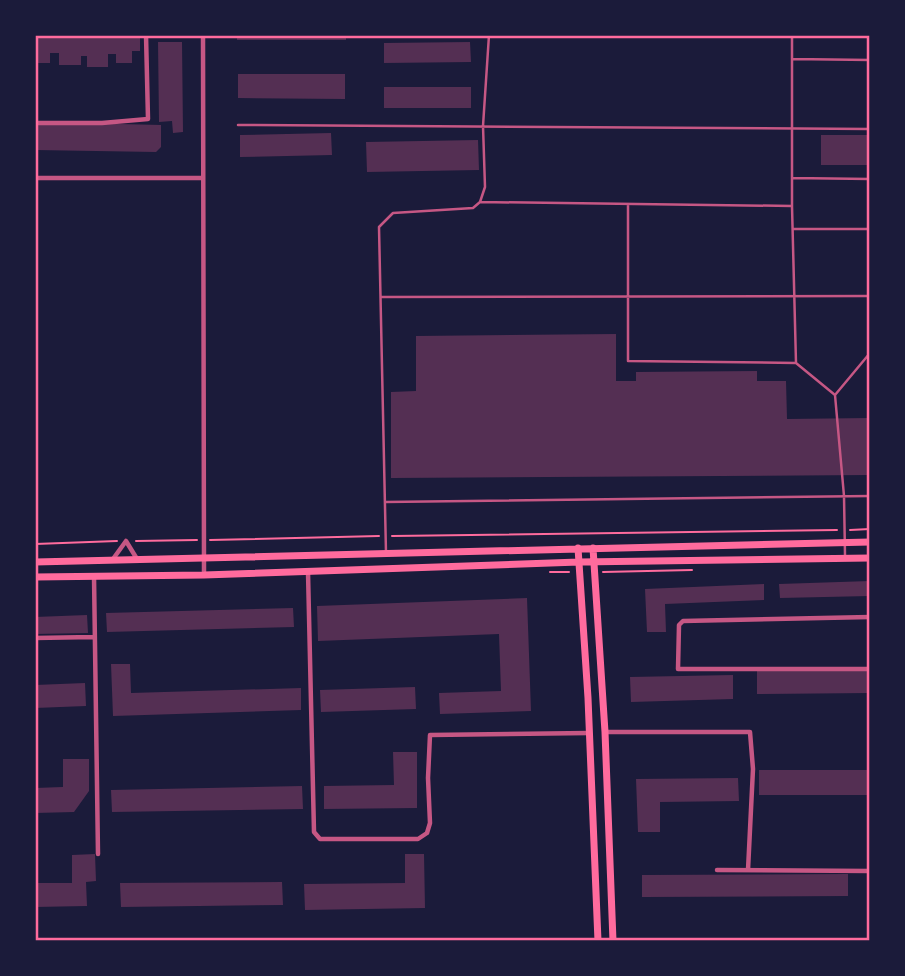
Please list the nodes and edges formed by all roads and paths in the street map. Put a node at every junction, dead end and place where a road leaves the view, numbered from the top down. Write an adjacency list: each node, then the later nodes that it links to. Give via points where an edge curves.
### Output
1 (146, 35): 7 (street, via 148,120)
2 (203, 35): 13 (street)
3 (489, 35): 9 (lane)
4 (792, 35): 5 (lane)
5 (792, 59): 6 (lane); 10 (lane)
6 (870, 60)
7 (35, 123)
8 (238, 125): 9 (lane)
9 (483, 126): 10 (lane); 16 (lane, via 485,187)
10 (792, 128): 11 (lane); 14 (lane)
11 (870, 129)
12 (35, 178): 13 (street)
13 (202, 178): 34 (street)
14 (792, 178): 15 (lane); 18 (lane)
15 (870, 179)
16 (480, 202): 17 (lane); 24 (lane, via 474,208 393,213 379,227)
17 (628, 204): 18 (lane); 21 (lane)
18 (792, 206): 19 (lane)
19 (793, 229): 20 (lane); 22 (lane)
20 (870, 229)
21 (628, 296): 22 (lane); 24 (lane); 26 (lane, via 628,361)
22 (793, 296): 23 (lane); 26 (lane)
23 (870, 296)
24 (381, 297): 30 (lane)
25 (870, 353): 27 (lane)
26 (796, 363): 27 (lane)
27 (835, 395): 28 (lane)
28 (844, 496): 29 (lane); 30 (lane); 32 (lane)
29 (870, 496)
30 (385, 502): 33 (lane)
31 (870, 529): 32 (path)
32 (844, 530): 33 (path); 36 (lane)
33 (386, 536): 34 (path); 41 (lane)
34 (203, 540): 35 (path); 42 (street)
35 (127, 541): 38 (path); 44 (street); 46 (street)
36 (845, 542): 37 (main road); 40 (main road); 45 (lane)
37 (870, 542)
38 (35, 544)
39 (578, 548): 40 (main road); 41 (main road); 48 (main road)
40 (593, 548): 49 (main road)
41 (387, 553): 42 (main road)
42 (203, 558): 44 (main road); 52 (street)
43 (870, 558): 45 (main road)
44 (137, 559): 46 (main road)
45 (845, 559): 49 (main road)
46 (112, 560): 47 (main road)
47 (35, 562)
48 (579, 562): 49 (main road); 50 (main road); 59 (main road)
49 (594, 562): 58 (main road)
50 (308, 571): 52 (main road); 59 (street, via 314,832 320,839 418,839 427,833 430,735)
51 (94, 575): 52 (main road); 53 (main road); 55 (street)
52 (204, 575)
53 (35, 577)
54 (870, 617): 57 (street, via 683,621 677,661 678,669)
55 (93, 637): 56 (street); 60 (street)
56 (35, 638)
57 (870, 668)
58 (605, 732): 62 (street, via 750,732 753,769); 65 (main road)
59 (589, 733): 64 (main road)
60 (98, 854)
61 (717, 870): 62 (street)
62 (748, 870): 63 (street)
63 (870, 871)
64 (598, 941)
65 (613, 941)

